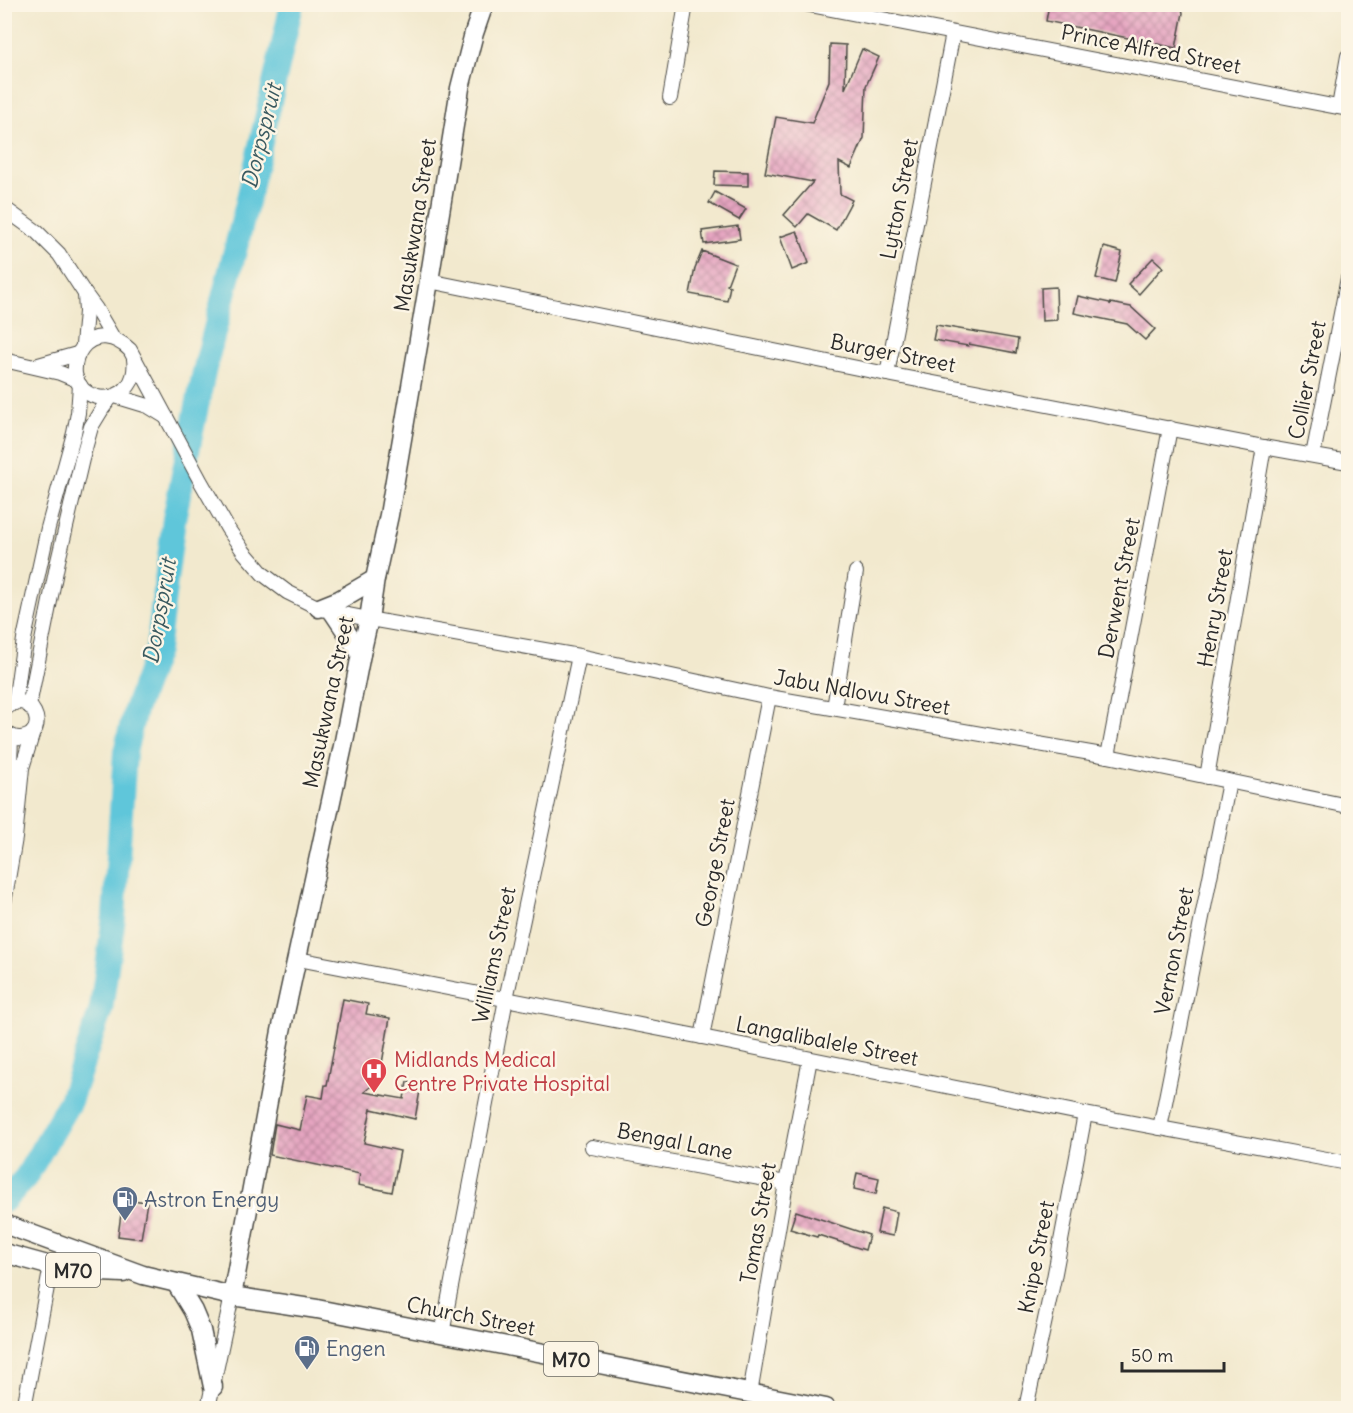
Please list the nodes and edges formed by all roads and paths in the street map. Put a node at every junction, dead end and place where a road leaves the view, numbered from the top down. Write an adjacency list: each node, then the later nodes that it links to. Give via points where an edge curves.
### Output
1 (484, 4): 10 (main road, Masukwana Street, via 460,88)
2 (686, 4): 6 (street)
3 (805, 4): 4 (street, Prince Alfred Street)
4 (953, 33): 7 (street, Prince Alfred Street); 17 (street, Lytton Street)
5 (1348, 56): 7 (street)
6 (670, 98)
7 (1344, 108)
8 (4, 208): 11 (street, via 59,254)
9 (1348, 278): 23 (street, Collier Street)
10 (429, 281): 17 (street, Burger Street); 26 (main road, Masukwana Street)
11 (85, 294): 12 (street); 13 (street, via 86,319)
12 (113, 338): 13 (street, via 92,339); 14 (street, via 122,342)
13 (80, 350): 16 (street); 18 (street, via 75,362)
14 (135, 359): 19 (street, via 130,385); 20 (street, Jabu Ndlovu Street)
15 (4, 360): 16 (street)
16 (35, 366): 18 (street)
17 (887, 374): 21 (street, Burger Street)
18 (78, 382): 19 (street, via 93,395); 32 (street, via 74,433 48,528)
19 (113, 397): 20 (street, via 148,406); 33 (street, via 91,427 82,459)
20 (169, 421): 27 (street, Jabu Ndlovu Street, via 244,552 263,574 287,592)
21 (1170, 428): 22 (street, Burger Street); 37 (street, Derwent Street)
22 (1264, 447): 23 (street, Burger Street); 38 (street, Henry Street)
23 (1313, 455): 24 (street, Burger Street)
24 (1348, 462)
25 (856, 572): 34 (street)
26 (375, 579): 27 (main road); 28 (main road, Masukwana Street)
27 (326, 610): 28 (street, Jabu Ndlovu Street); 29 (main road)
28 (369, 620): 29 (main road, Masukwana Street); 30 (street, Jabu Ndlovu Street)
29 (361, 654): 43 (main road, Masukwana Street)
30 (579, 656): 31 (street, Jabu Ndlovu Street); 44 (street, Williams Street)
31 (769, 697): 34 (street, Jabu Ndlovu Street); 45 (street, George Street)
32 (10, 706): 33 (street)
33 (30, 706): 35 (street, via 37,721)
34 (834, 708): 37 (street, Jabu Ndlovu Street)
35 (33, 732): 36 (street, via 23,738); 42 (street, via 22,768)
36 (8, 734): 41 (street, via 10,766)
37 (1108, 756): 38 (street, Jabu Ndlovu Street)
38 (1207, 777): 39 (street, Jabu Ndlovu Street)
39 (1229, 782): 40 (street, Jabu Ndlovu Street); 48 (street, Vernon Street)
40 (1348, 806)
41 (4, 812)
42 (4, 903)
43 (298, 959): 44 (street, Langalibalele Street); 57 (main road, Masukwana Street)
44 (506, 999): 45 (street, Langalibalele Street); 58 (street, Williams Street)
45 (702, 1037): 46 (street, Langalibalele Street)
46 (810, 1059): 47 (street, Langalibalele Street); 51 (street, Tomas Street)
47 (1085, 1114): 48 (street, Langalibalele Street); 64 (street, Knipe Street)
48 (1160, 1128): 50 (street, Langalibalele Street)
49 (592, 1147): 51 (street, Bengal Lane)
50 (1348, 1163)
51 (786, 1183): 60 (street, Tomas Street)
52 (4, 1224): 55 (main road, Church Street / M70)
53 (4, 1253): 54 (main road, Church Street / M70)
54 (51, 1266): 55 (main road, Church Street / M70); 61 (street)
55 (143, 1275): 56 (main road, Church Street / M70)
56 (176, 1283): 57 (main road, Church Street / M70); 59 (main road, via 201,1330)
57 (232, 1296): 58 (main road, Church Street / M70); 59 (street, Masukwana Street)
58 (442, 1334): 60 (main road, Church Street / M70)
59 (213, 1387): 62 (street, Masukwana Street)
60 (750, 1394): 63 (main road, Church Street / M70)
61 (24, 1408)
62 (208, 1408)
63 (826, 1408)
64 (1026, 1408)

